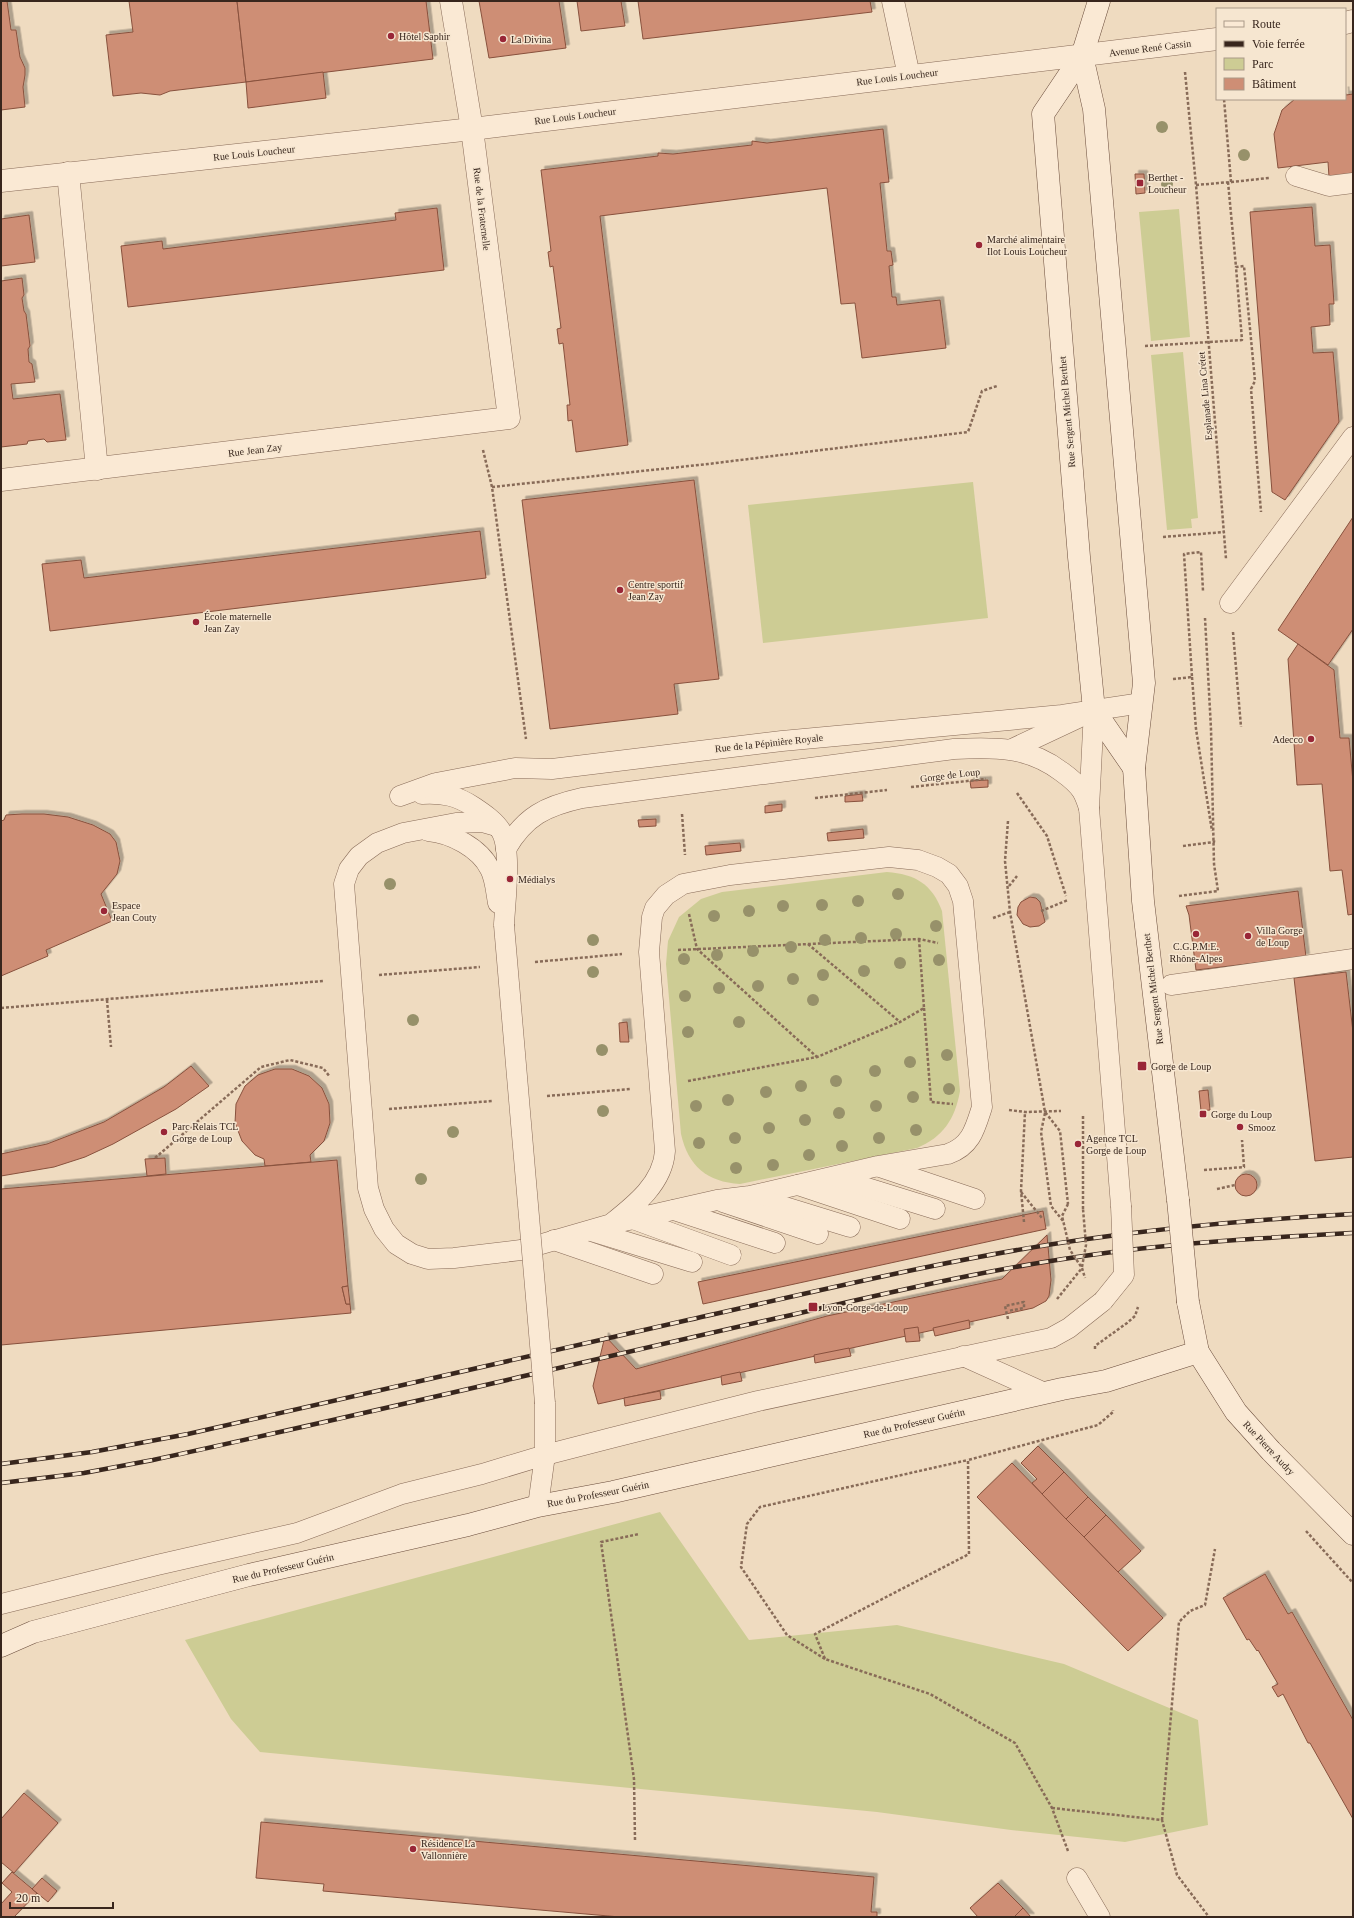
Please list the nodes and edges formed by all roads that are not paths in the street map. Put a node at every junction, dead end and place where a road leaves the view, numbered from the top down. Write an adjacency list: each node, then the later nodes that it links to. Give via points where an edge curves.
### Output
1 (451, 1): 7 (main road, Rue de la Fraternelle)
2 (893, 1): 6 (main road)
3 (1099, 1): 5 (main road, Rue Sergent Michel Berthet)
4 (1216, 39): 5 (main road, Avenue René Cassin)
5 (1082, 56): 6 (main road, Rue Louis Loucheur); 17 (main road, Rue Sergent Michel Berthet, via 1094,109 1144,683); 18 (main road, Rue Sergent Michel Berthet, via 1043,114)
6 (909, 76): 7 (main road, Rue Louis Loucheur)
7 (472, 129): 8 (main road, Rue Louis Loucheur); 12 (main road, Rue de la Fraternelle)
8 (68, 173): 10 (main road, Rue Louis Loucheur); 14 (main road)
9 (1296, 176): 11 (lane, via 1329,186)
10 (1, 181)
11 (1353, 183)
12 (509, 418): 14 (main road, Rue Jean Zay)
13 (1353, 438): 16 (lane)
14 (97, 469): 15 (main road, Rue Jean Zay)
15 (1, 480)
16 (1230, 602)
17 (1142, 704): 18 (lane, Rue de la Pépinière Royale); 20 (main road, Rue Sergent Michel Berthet)
18 (1094, 710): 19 (lane); 20 (main road, Rue Sergent Michel Berthet); 21 (lane); 22 (lane, Rue de la Pépinière Royale, via 782,741 552,769 515,768 436,783 400,796 440,793 465,801 482,812)
19 (1012, 749): 21 (lane, via 1047,761 1069,777 1082,790); 24 (lane, via 954,749 582,798 538,812 515,834)
20 (1134, 768): 47 (main road, Rue Sergent Michel Berthet, bridge, via 1143,901 1188,1302)
21 (1089, 808): 48 (lane, bridge, via 1121,1206 1124,1275 1103,1301 1070,1328 1051,1338)
22 (496, 826): 23 (lane, via 482,822 456,823); 24 (lane, via 502,832)
23 (422, 831): 25 (lane, via 440,832 455,837 476,852 490,869); 42 (lane, via 403,833 377,843 359,856 349,869 344,884 367,1176 374,1209 384,1229 396,1244 412,1254 428,1259 521,1250)
24 (506, 849): 25 (lane)
25 (504, 925): 50 (lane, bridge, via 545,1403)
26 (1353, 959): 27 (lane)
27 (1172, 984)
28 (878, 1166): 29 (lane); 32 (lane); 38 (lane, via 958,1150 970,1139 982,1107 967,935 963,901 958,886 949,874 937,867 911,858 889,857 730,875 683,884 666,895 655,908 649,939 664,1160 653,1184)
29 (835, 1178): 30 (lane); 34 (lane)
30 (798, 1185): 31 (lane); 37 (lane)
31 (750, 1196): 33 (lane); 39 (lane)
32 (975, 1199)
33 (717, 1200): 35 (lane); 41 (lane)
34 (935, 1209)
35 (674, 1210): 36 (lane); 43 (lane)
36 (632, 1219): 38 (lane); 44 (lane)
37 (900, 1220)
38 (612, 1224): 40 (lane)
39 (850, 1227)
40 (591, 1230): 42 (lane); 45 (lane)
41 (818, 1234)
42 (554, 1240): 46 (lane)
43 (775, 1243)
44 (732, 1255)
45 (692, 1262)
46 (653, 1274)
47 (1198, 1352): 49 (main road, Rue du Professeur Guérin, via 1106,1381); 52 (main road, Rue Pierre Audry, via 1236,1412)
48 (963, 1356): 49 (lane); 50 (lane, via 758,1401)
49 (1045, 1393): 51 (main road, Rue du Professeur Guérin, via 614,1492)
50 (544, 1455): 51 (lane); 53 (lane, via 402,1494 297,1533 157,1564)
51 (538, 1506): 54 (main road, Rue du Professeur Guérin, via 468,1525 234,1579 33,1632)
52 (1353, 1534)
53 (1, 1604)
54 (1, 1646)
55 (1078, 1878): 56 (lane)
56 (1100, 1917)

